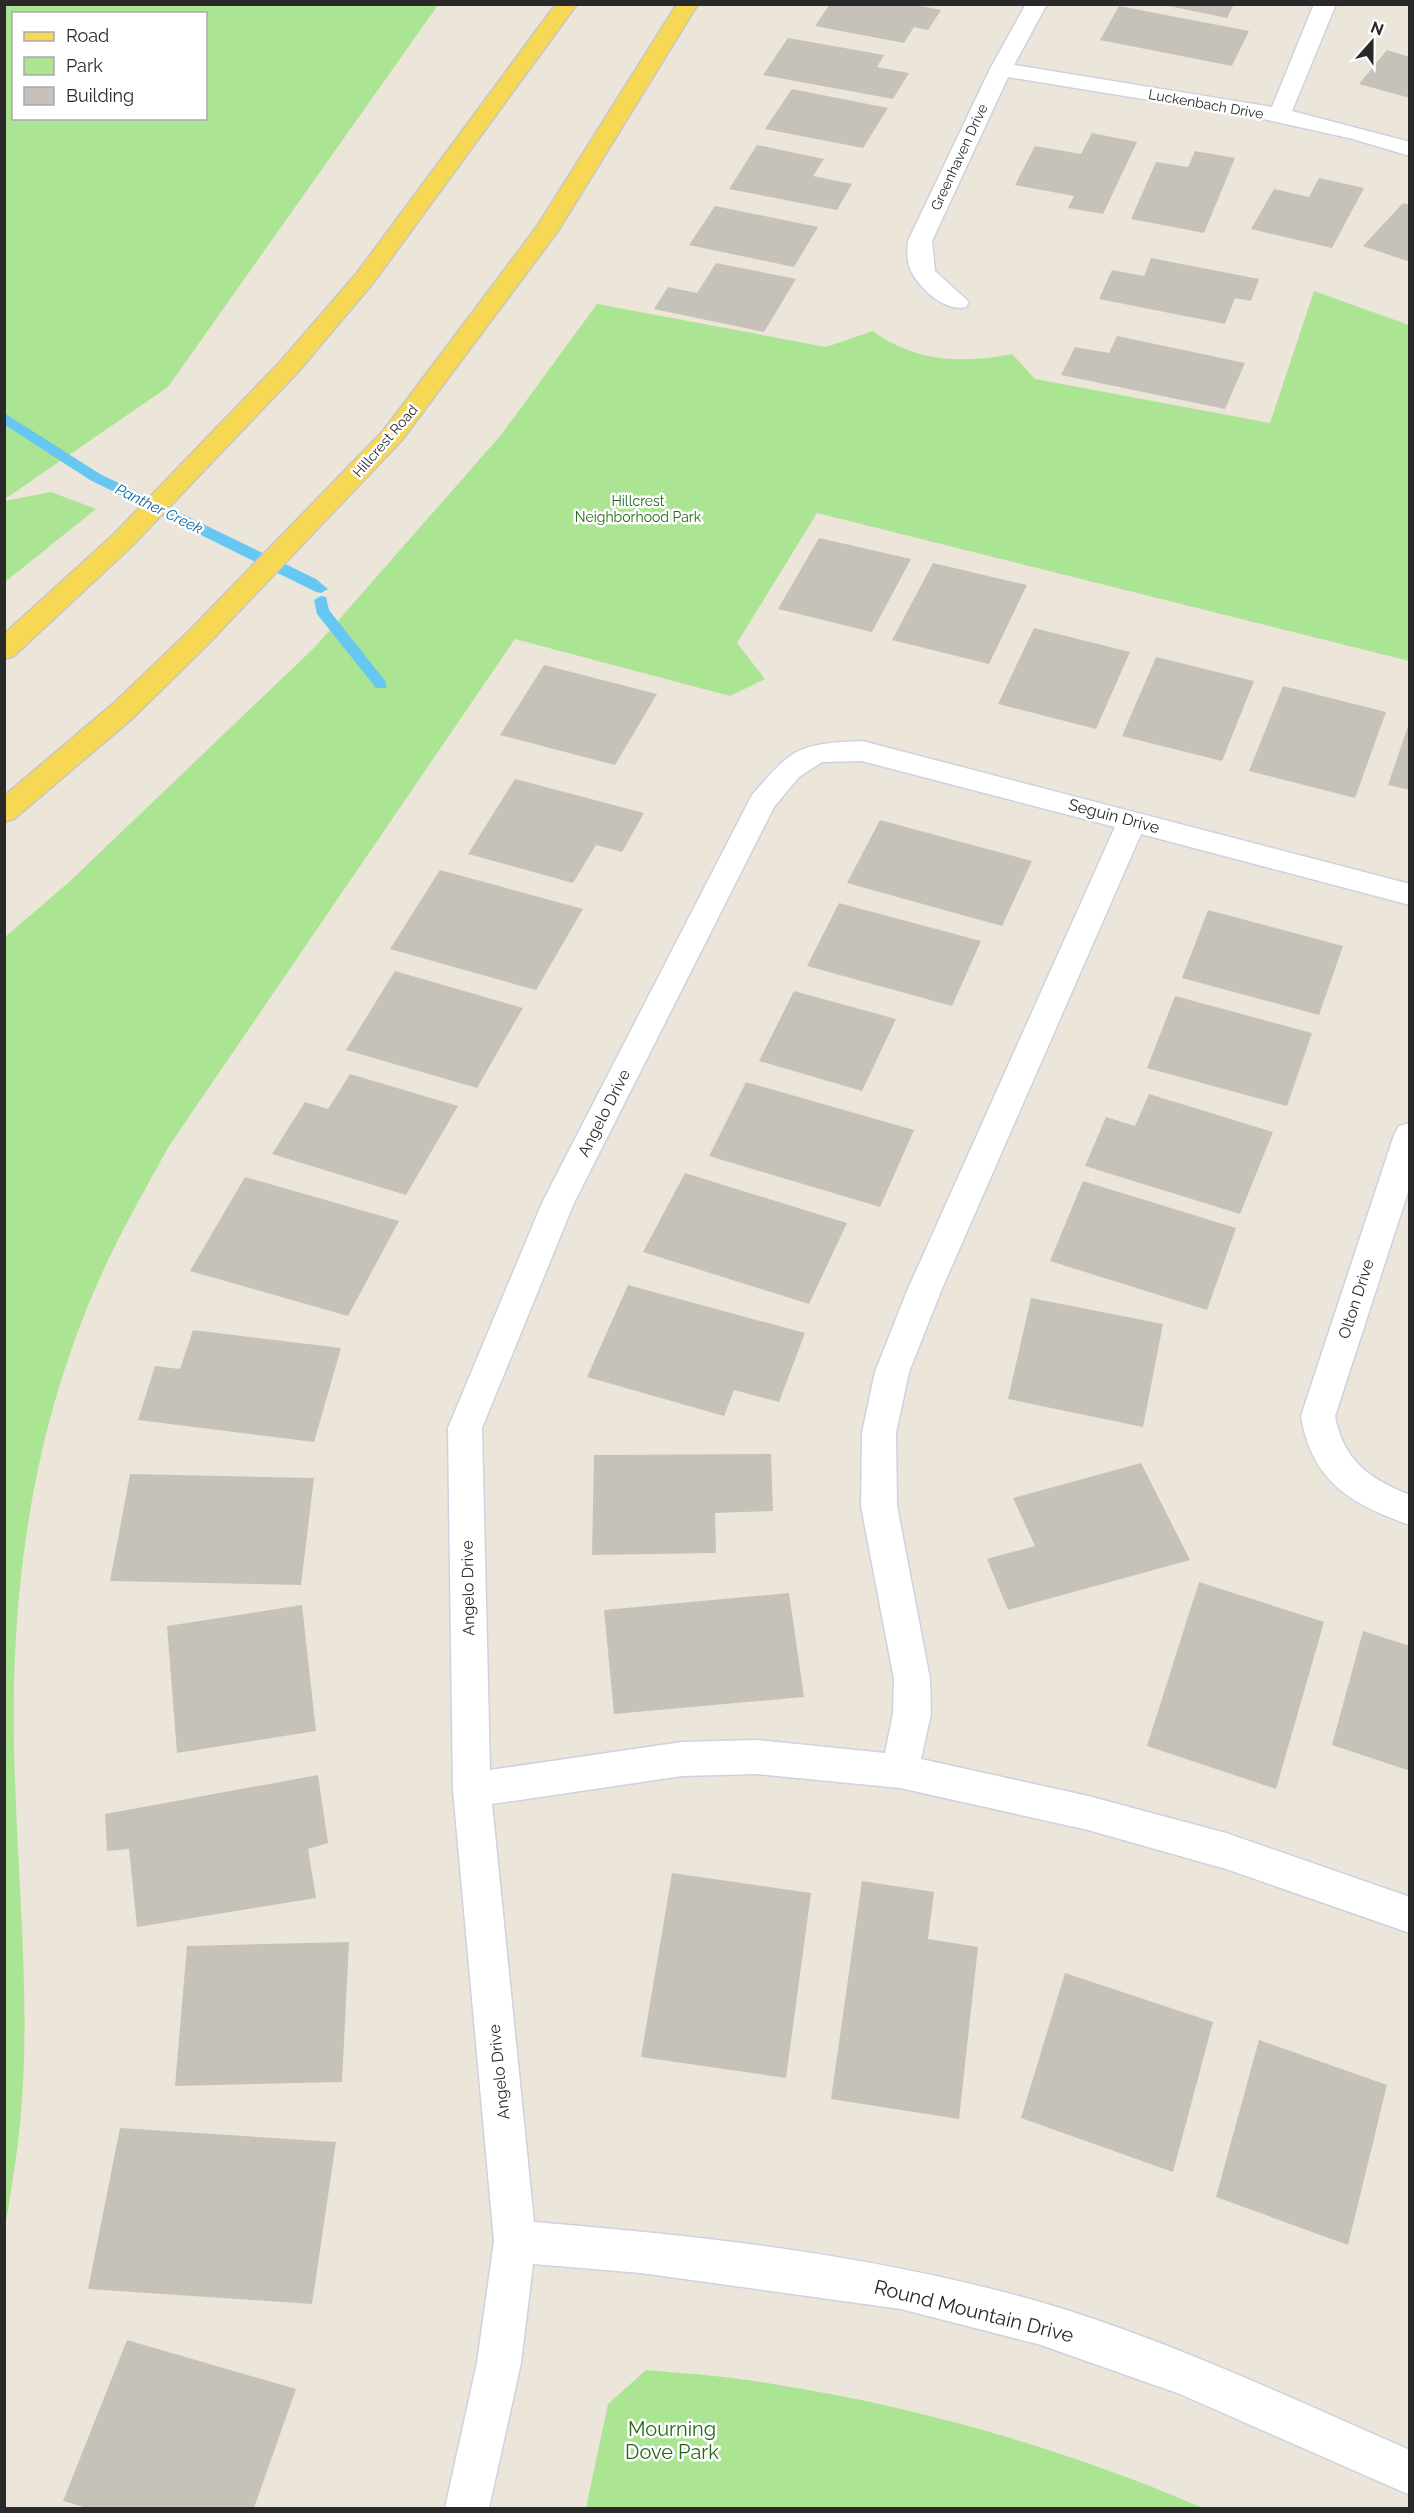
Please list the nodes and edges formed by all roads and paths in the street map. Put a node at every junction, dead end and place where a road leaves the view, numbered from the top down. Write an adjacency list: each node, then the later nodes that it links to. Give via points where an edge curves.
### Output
1 (567, 4): 9 (main road, via 365,278 289,367 70,592)
2 (688, 4): 11 (main road, Hillcrest Road, via 546,231 393,435 124,710)
3 (1037, 4): 5 (street, Greenhaven Drive)
4 (1325, 4): 6 (street)
5 (1001, 69): 6 (street, Luckenbach Drive); 8 (street, Greenhaven Drive, via 920,241 919,266 927,279)
6 (1279, 116): 7 (street, Luckenbach Drive, via 1341,128)
7 (1410, 149)
8 (957, 302)
9 (4, 650)
10 (816, 753): 12 (street, Seguin Drive, via 862,751); 18 (street, Angelo Drive, via 789,770 762,802 558,1203 465,1428)
11 (4, 812)
12 (1132, 821): 13 (street, Seguin Drive); 17 (street, via 924,1290 892,1372 879,1432 879,1506 912,1679 912,1714)
13 (1410, 895)
14 (1410, 1135): 15 (street, Olton Drive)
15 (1403, 1174): 16 (street, Olton Drive, via 1318,1416 1320,1436 1332,1462 1361,1486)
16 (1410, 1510)
17 (900, 1771): 18 (street, via 757,1757 682,1759); 19 (street, via 1088,1813 1226,1851)
18 (472, 1790): 20 (street, Angelo Drive)
19 (1410, 1915)
20 (515, 2241): 21 (street, Round Mountain Drive, via 641,2252 901,2288 1041,2324 1185,2374); 22 (street, Angelo Drive, via 499,2363)
21 (1410, 2473)
22 (468, 2508)

